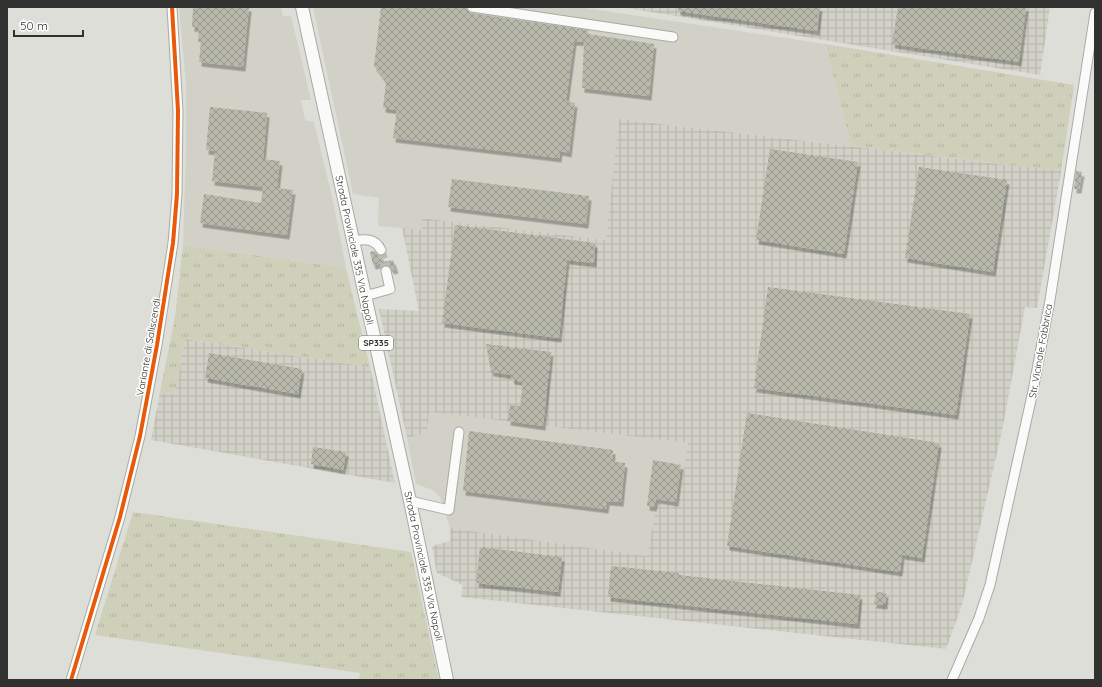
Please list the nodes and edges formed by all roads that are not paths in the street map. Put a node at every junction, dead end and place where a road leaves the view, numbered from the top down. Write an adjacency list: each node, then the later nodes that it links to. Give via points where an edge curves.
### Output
1 (172, 7): 12 (street, Variante di Saliscendi, via 178,111 177,194 173,243 140,436 120,518)
2 (302, 7): 6 (main road, Strada Provinciale 335 Via Napoli / SP335)
3 (472, 7): 5 (street)
4 (1095, 13): 14 (street, Str. Vicinale Fabbrica, via 1034,391 990,585 979,618)
5 (673, 37)
6 (353, 241): 7 (street, via 374,241); 9 (main road, Strada Provinciale 335 Via Napoli / SP335)
7 (381, 250)
8 (386, 271): 9 (street, via 390,289)
9 (366, 296): 11 (main road, Strada Provinciale 335 Via Napoli / SP335)
10 (459, 432): 11 (street, via 449,510)
11 (410, 501): 13 (main road, Strada Provinciale 335 Via Napoli / SP335)
12 (71, 680)
13 (447, 680)
14 (952, 680)

